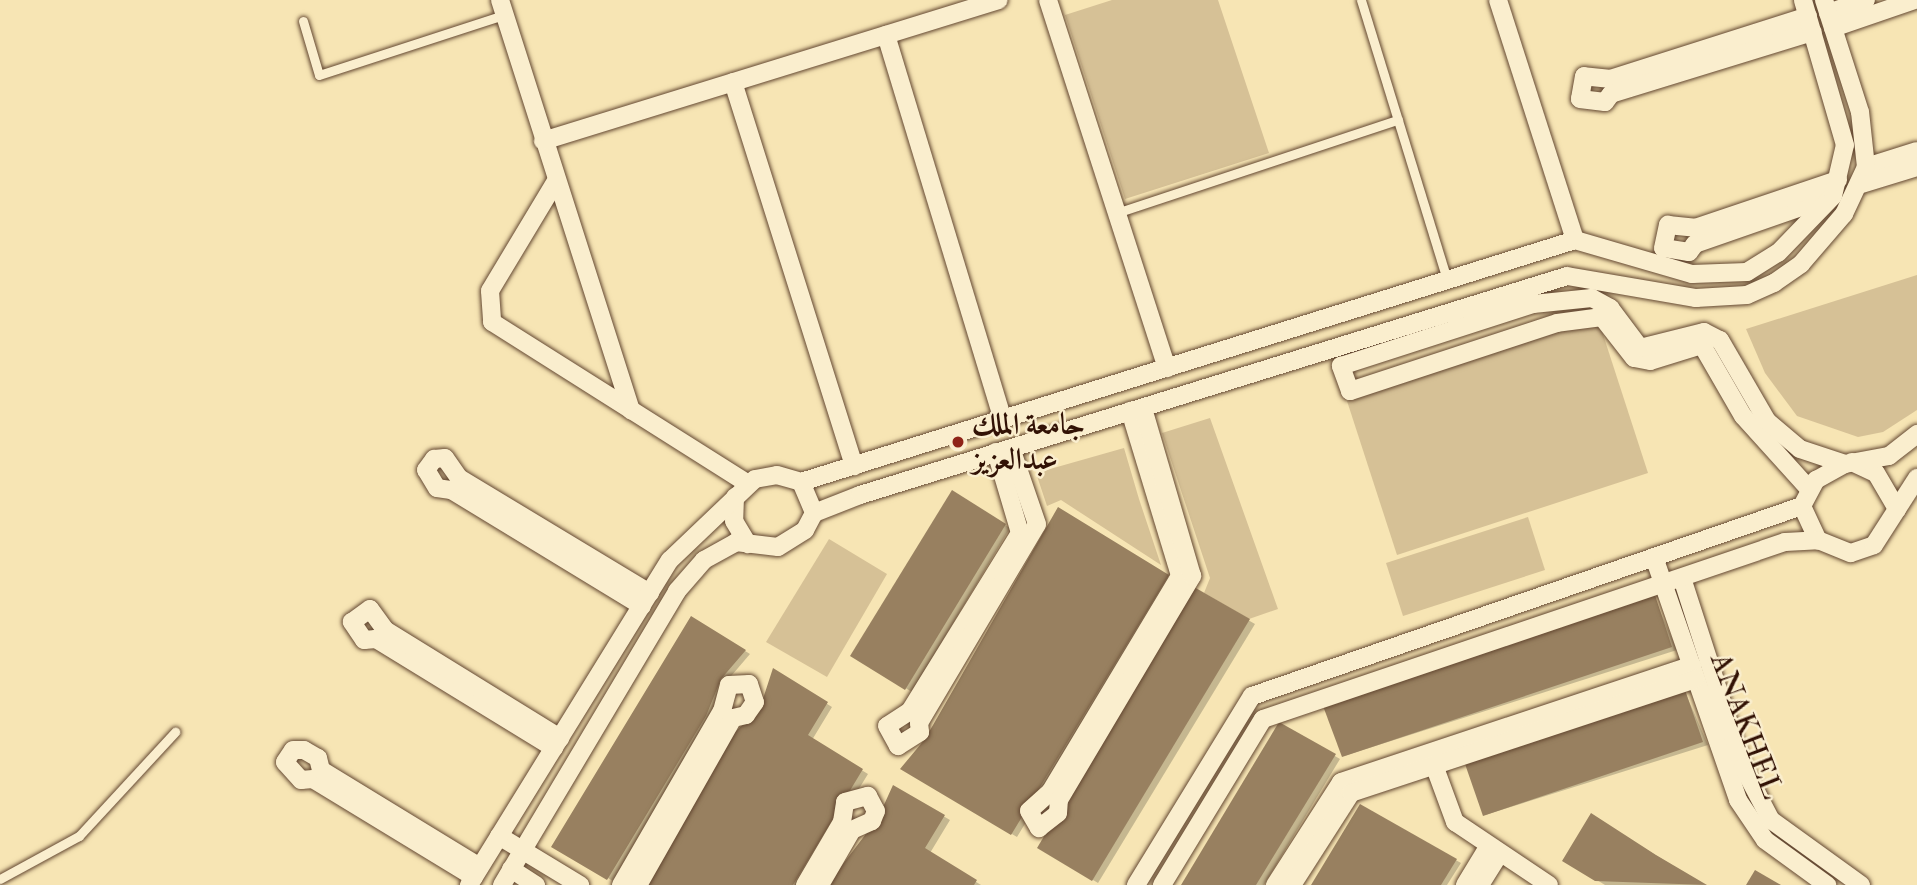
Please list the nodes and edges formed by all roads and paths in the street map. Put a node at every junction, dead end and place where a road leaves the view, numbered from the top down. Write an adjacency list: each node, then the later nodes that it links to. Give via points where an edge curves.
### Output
1 (999, 0): 11 (street)
2 (1048, 0): 20 (street)
3 (1361, 0): 13 (lane)
4 (1498, 0): 21 (street)
5 (1866, 0): 8 (street)
6 (1915, 0): 8 (street)
7 (502, 7): 10 (lane, via 318,75); 14 (street)
8 (1829, 13): 17 (street, via 1860,112)
9 (1808, 16): 9 (street, via 1611,79 1584,76 1580,99 1605,102 1611,94); 19 (street, via 1845,145)
10 (303, 21)
11 (886, 35): 12 (street); 28 (street)
12 (733, 82): 14 (street); 32 (street)
13 (1398, 120): 20 (lane); 22 (lane)
14 (544, 141): 18 (street)
15 (1917, 151): 17 (street)
16 (1917, 167): 17 (street)
17 (1864, 175): 25 (street, via 1801,264 1747,295 1696,298 1567,276)
18 (556, 181): 26 (street); 26 (street, via 490,291 492,322)
19 (1835, 188): 19 (street, via 1695,228 1668,225 1663,248 1689,252 1695,244); 21 (street, via 1778,253 1746,272 1692,274)
20 (1116, 213): 23 (street)
21 (1575, 240): 22 (street)
22 (1447, 280): 23 (street)
23 (1167, 368): 24 (street)
24 (1104, 388): 27 (street, via 1061,410 1062,418); 28 (street)
25 (1136, 410): 25 (street, via 1180,576 1050,792 1029,811 1039,828 1059,813 1059,800 1192,576); 27 (street)
26 (631, 411): 36 (street)
27 (1103, 420): 30 (street)
28 (996, 422): 30 (street, via 1031,428 987,446); 32 (street)
29 (1917, 434): 31 (street, via 1889,456)
30 (997, 452): 30 (street, via 1020,533 910,711 887,726 898,746 920,732 919,723 1037,524); 39 (street)
31 (1848, 463): 35 (street); 35 (street, via 1800,449 1767,421 1720,340 1704,332 1640,348 1610,308 1592,298 1533,304 1341,366 1350,391 1557,323 1602,317 1634,358 1650,361 1702,345 1743,415); 38 (street, via 1876,473)
32 (854, 466): 34 (street)
33 (1917, 478): 38 (street)
34 (801, 482): 36 (street, via 777,475); 39 (street)
35 (1809, 489): 37 (street)
36 (742, 491): 41 (street, via 734,521); 45 (street, via 670,560)
37 (1802, 506): 40 (street); 42 (street)
38 (1897, 509): 40 (street, via 1874,545 1851,553)
39 (814, 513): 41 (street, via 789,543)
40 (1818, 540): 43 (street, via 1785,542)
41 (748, 544): 51 (street, via 736,542 704,560 677,591)
42 (1654, 557): 44 (street, ANAKHEL); 62 (street, via 1252,696)
43 (1682, 578): 44 (street); 70 (street, via 1743,767 1771,820)
44 (1664, 584): 46 (street, ANAKHEL); 63 (street, via 1263,719)
45 (646, 599): 45 (street, via 459,478 445,458 433,459 426,470 437,488 451,490); 48 (street)
46 (1694, 672): 49 (street); 64 (street, via 1341,782); 69 (street, ANAKHEL, via 1738,800 1765,840)
47 (174, 732): 55 (lane, via 79,836)
48 (557, 743): 48 (street, via 385,630 382,618 370,609 352,622 364,640 376,639); 50 (street)
49 (1434, 765): 52 (street, via 1455,822); 65 (street, via 1351,793)
50 (499, 836): 51 (street); 53 (street)
51 (523, 850): 54 (street); 57 (street)
52 (1493, 851): 66 (street); 67 (street); 68 (street)
53 (474, 876): 53 (street, via 321,770 317,758 304,750 293,750 285,762 301,780 313,779)
54 (506, 877): 56 (street)
55 (0, 879)
56 (536, 885)
57 (580, 885)
58 (621, 885): 59 (street, via 722,711 729,685 749,684 755,702 746,715 733,718)
59 (638, 885)
60 (805, 885): 61 (street, via 842,822 845,802 868,796 876,811 872,821 852,830)
61 (820, 885)
62 (1136, 885)
63 (1162, 885)
64 (1275, 885)
65 (1292, 885)
66 (1465, 885)
67 (1480, 885)
68 (1549, 885)
69 (1827, 885)
70 (1861, 885)

